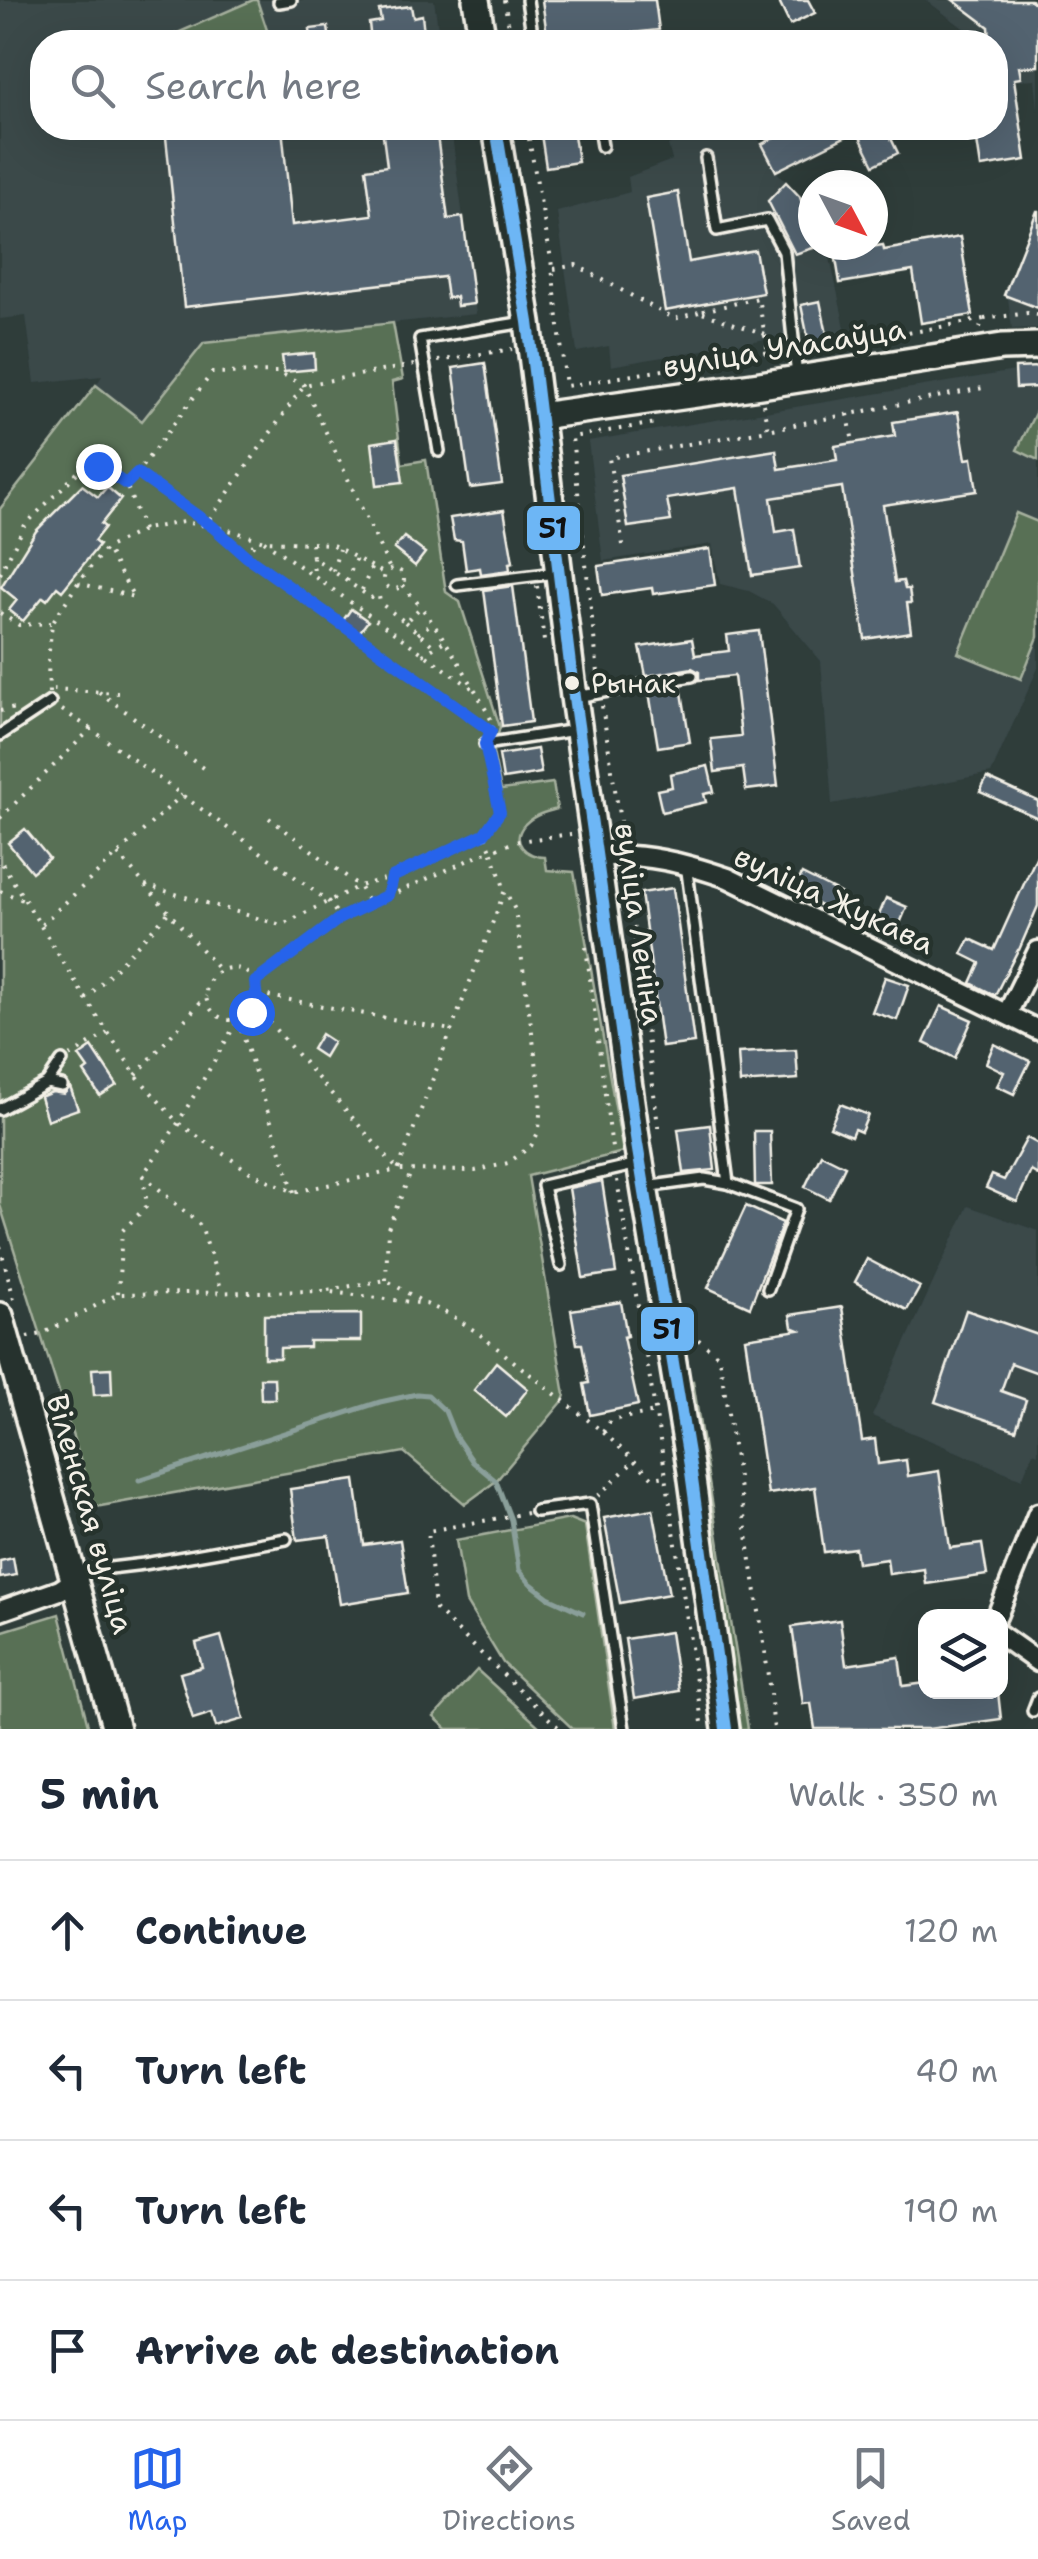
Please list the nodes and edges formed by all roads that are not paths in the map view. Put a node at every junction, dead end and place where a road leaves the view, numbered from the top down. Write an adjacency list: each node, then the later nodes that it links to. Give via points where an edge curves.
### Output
1 (291, 0): 4 (lane)
2 (476, 0): 6 (main road)
3 (527, 0): 5 (lane)
4 (279, 2)
5 (531, 27)
6 (480, 30)
7 (498, 140): 11 (main road, вуліца Леніна)
8 (601, 140): 9 (lane)
9 (602, 146)
10 (706, 158): 13 (lane, via 716,230 767,220 784,252)
11 (528, 322): 14 (main road, вуліца Леніна); 15 (lane, via 420,339)
12 (1038, 346): 13 (main road, вуліца Уласаўца)
13 (797, 380): 14 (main road, вуліца Уласаўца)
14 (540, 416): 16 (main road, вуліца Леніна)
15 (439, 452)
16 (559, 573): 17 (lane); 19 (main road, вуліца Леніна)
17 (457, 585)
18 (692, 676): 19 (lane)
19 (574, 697): 21 (main road, вуліца Леніна)
20 (50, 702): 22 (lane)
21 (578, 730): 23 (lane); 24 (main road, вуліца Леніна)
22 (0, 734)
23 (485, 744)
24 (596, 857): 25 (street, вуліца Жукава, via 625,854); 33 (main road, вуліца Леніна)
25 (686, 864): 27 (street, вуліца Жукава, via 728,878); 34 (lane)
26 (1038, 951): 27 (street)
27 (1007, 1014): 28 (street, вуліца Жукава)
28 (1038, 1030)
29 (62, 1061): 30 (lane)
30 (47, 1082): 31 (lane); 32 (lane)
31 (62, 1086)
32 (0, 1109)
33 (642, 1175): 34 (lane); 35 (lane, via 543,1186); 50 (main road, вуліца Леніна)
34 (728, 1184): 36 (lane, via 796,1209)
35 (561, 1265)
36 (768, 1289)
37 (10, 1317): 41 (main road, Віленская вуліца)
38 (536, 1511): 49 (lane, via 590,1504)
39 (1038, 1512): 42 (street)
40 (286, 1539): 41 (lane, via 93,1570)
41 (74, 1580): 43 (street); 48 (main road, Віленская вуліца)
42 (1000, 1609)
43 (0, 1611)
44 (1008, 1641): 45 (street)
45 (1038, 1662)
46 (1038, 1698): 47 (lane)
47 (1033, 1711)
48 (115, 1729)
49 (624, 1729)
50 (726, 1729)

